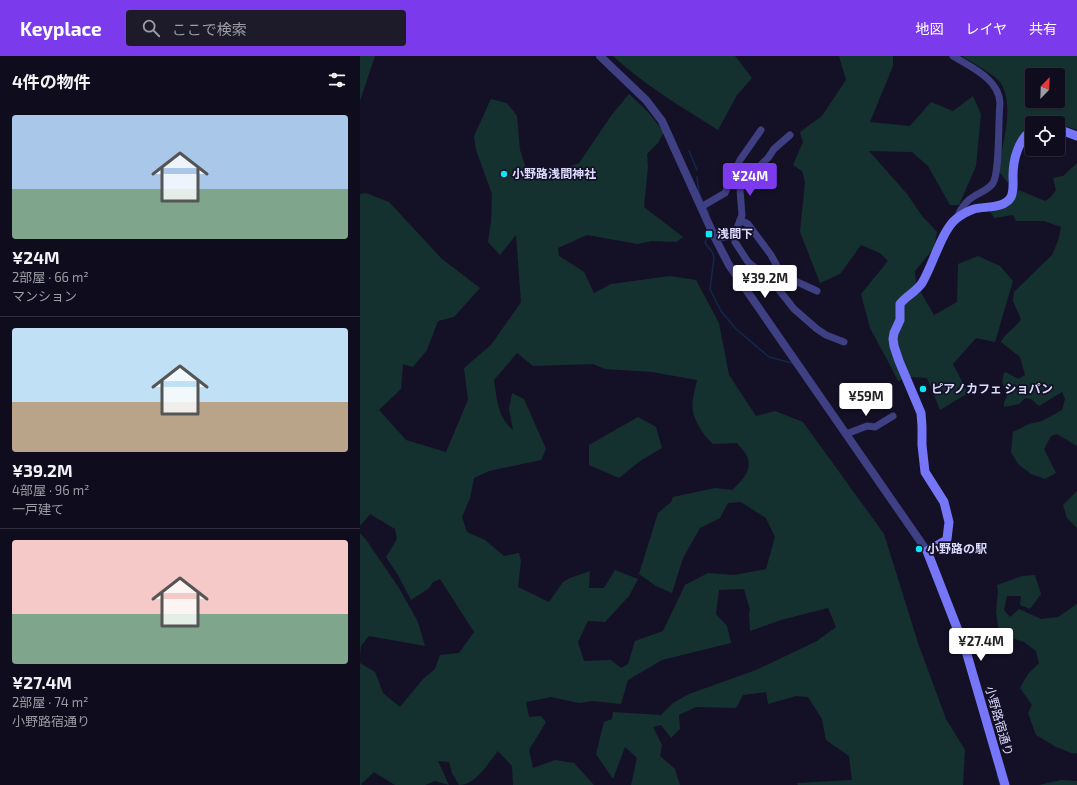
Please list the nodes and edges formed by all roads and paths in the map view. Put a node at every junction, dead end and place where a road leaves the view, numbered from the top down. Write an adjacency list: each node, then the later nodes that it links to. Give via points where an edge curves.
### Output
1 (600, 56): 8 (street, via 646,100 662,121)
2 (953, 56): 9 (street, via 989,81 998,94 1000,103 994,181 988,188 971,198)
3 (761, 130): 8 (street, via 740,160 725,193)
4 (1065, 132): 6 (main road)
5 (790, 135): 10 (street, via 743,182 740,190)
6 (1077, 136)
7 (1025, 137): 9 (main road, via 1013,170 1012,193 1009,199 999,206 973,209)
8 (701, 208): 12 (street)
9 (957, 218): 17 (main road, via 946,232 921,284 901,303 900,320 893,339 899,361 920,408 925,472 944,502 948,518 947,539)
10 (740, 220): 11 (street); 13 (street, via 748,224 782,275)
11 (734, 236): 12 (street); 14 (street, via 748,262 772,281 794,309 826,335)
12 (715, 238): 16 (street, via 729,265)
13 (817, 291)
14 (844, 342)
15 (893, 416): 16 (street, via 875,427 867,426)
16 (846, 434): 17 (street)
17 (927, 551): 18 (main road, 小野路宿通り, via 966,651)
18 (1005, 785)

